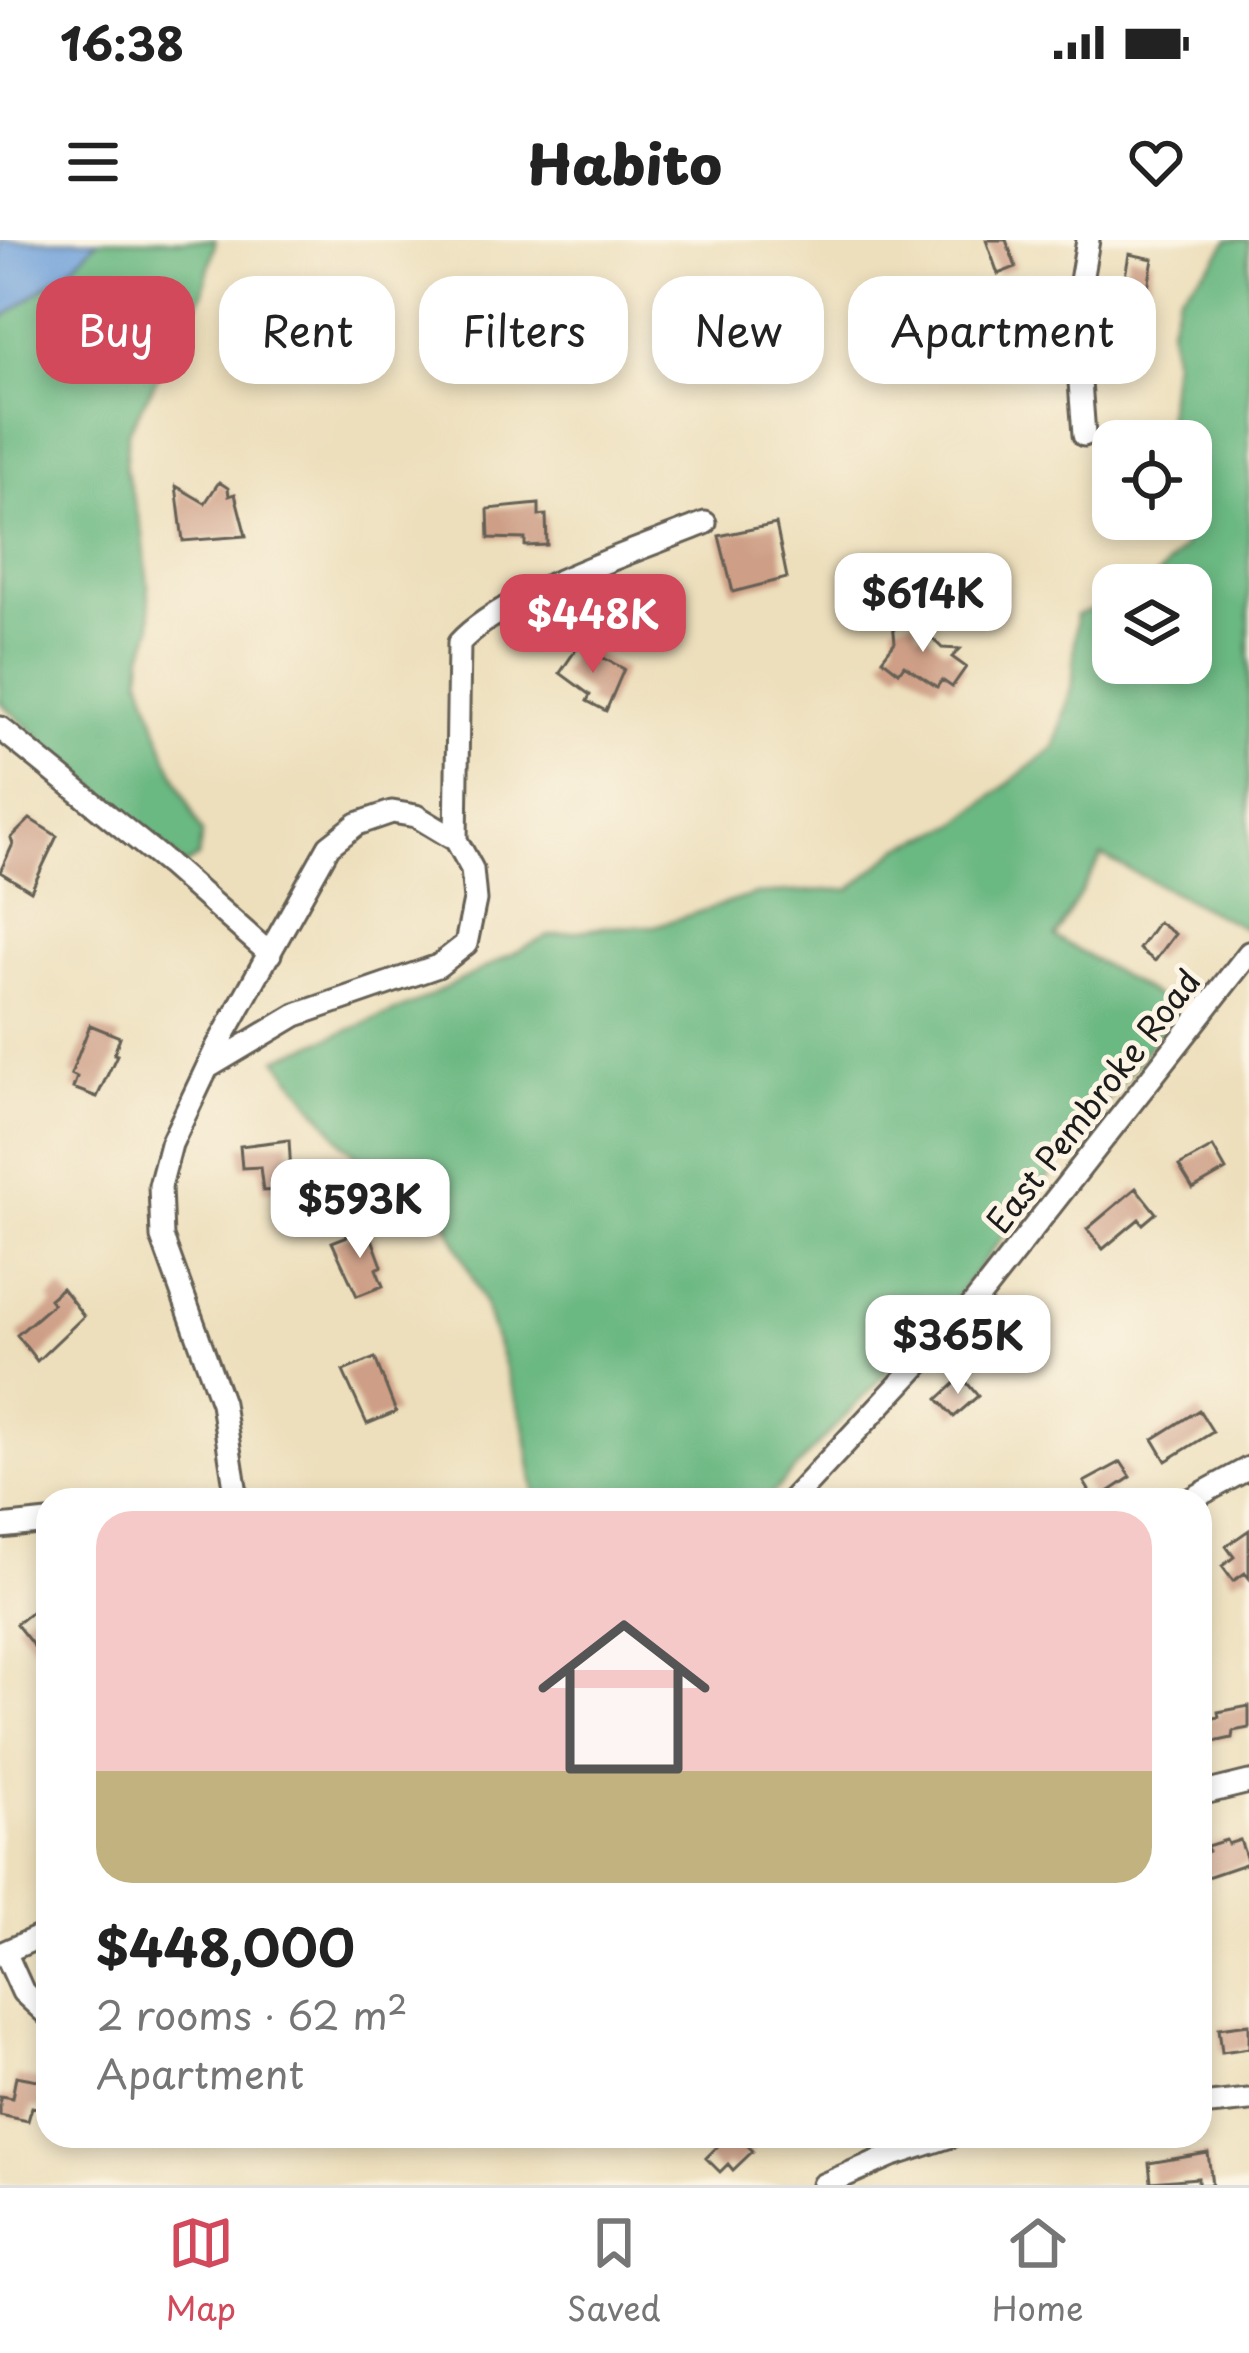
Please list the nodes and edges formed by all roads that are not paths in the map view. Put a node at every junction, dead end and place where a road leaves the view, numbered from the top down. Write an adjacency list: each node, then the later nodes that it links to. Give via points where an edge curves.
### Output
1 (1088, 240): 2 (street, via 1075,316)
2 (1084, 436)
3 (705, 523): 5 (street, via 510,605 459,643)
4 (0, 728): 7 (street)
5 (456, 841): 7 (street, via 392,812 357,824 329,846); 8 (street, via 472,868 476,900 466,944 438,967 296,1015)
6 (1249, 952): 11 (street, East Pembroke Road, via 968,1311)
7 (270, 954): 8 (street)
8 (207, 1068): 10 (street, via 171,1144 159,1222 221,1403)
9 (1249, 1468): 12 (street)
10 (232, 1488)
11 (803, 1488)
12 (1212, 1488)
13 (36, 1523): 14 (street)
14 (0, 1527)
15 (1249, 1782): 16 (street)
16 (1212, 1791)
17 (36, 1938): 18 (street)
18 (2, 1953): 19 (street)
19 (36, 2004)
20 (1249, 2100): 21 (street)
21 (1212, 2104)
22 (919, 2148): 23 (street)
23 (822, 2185)

